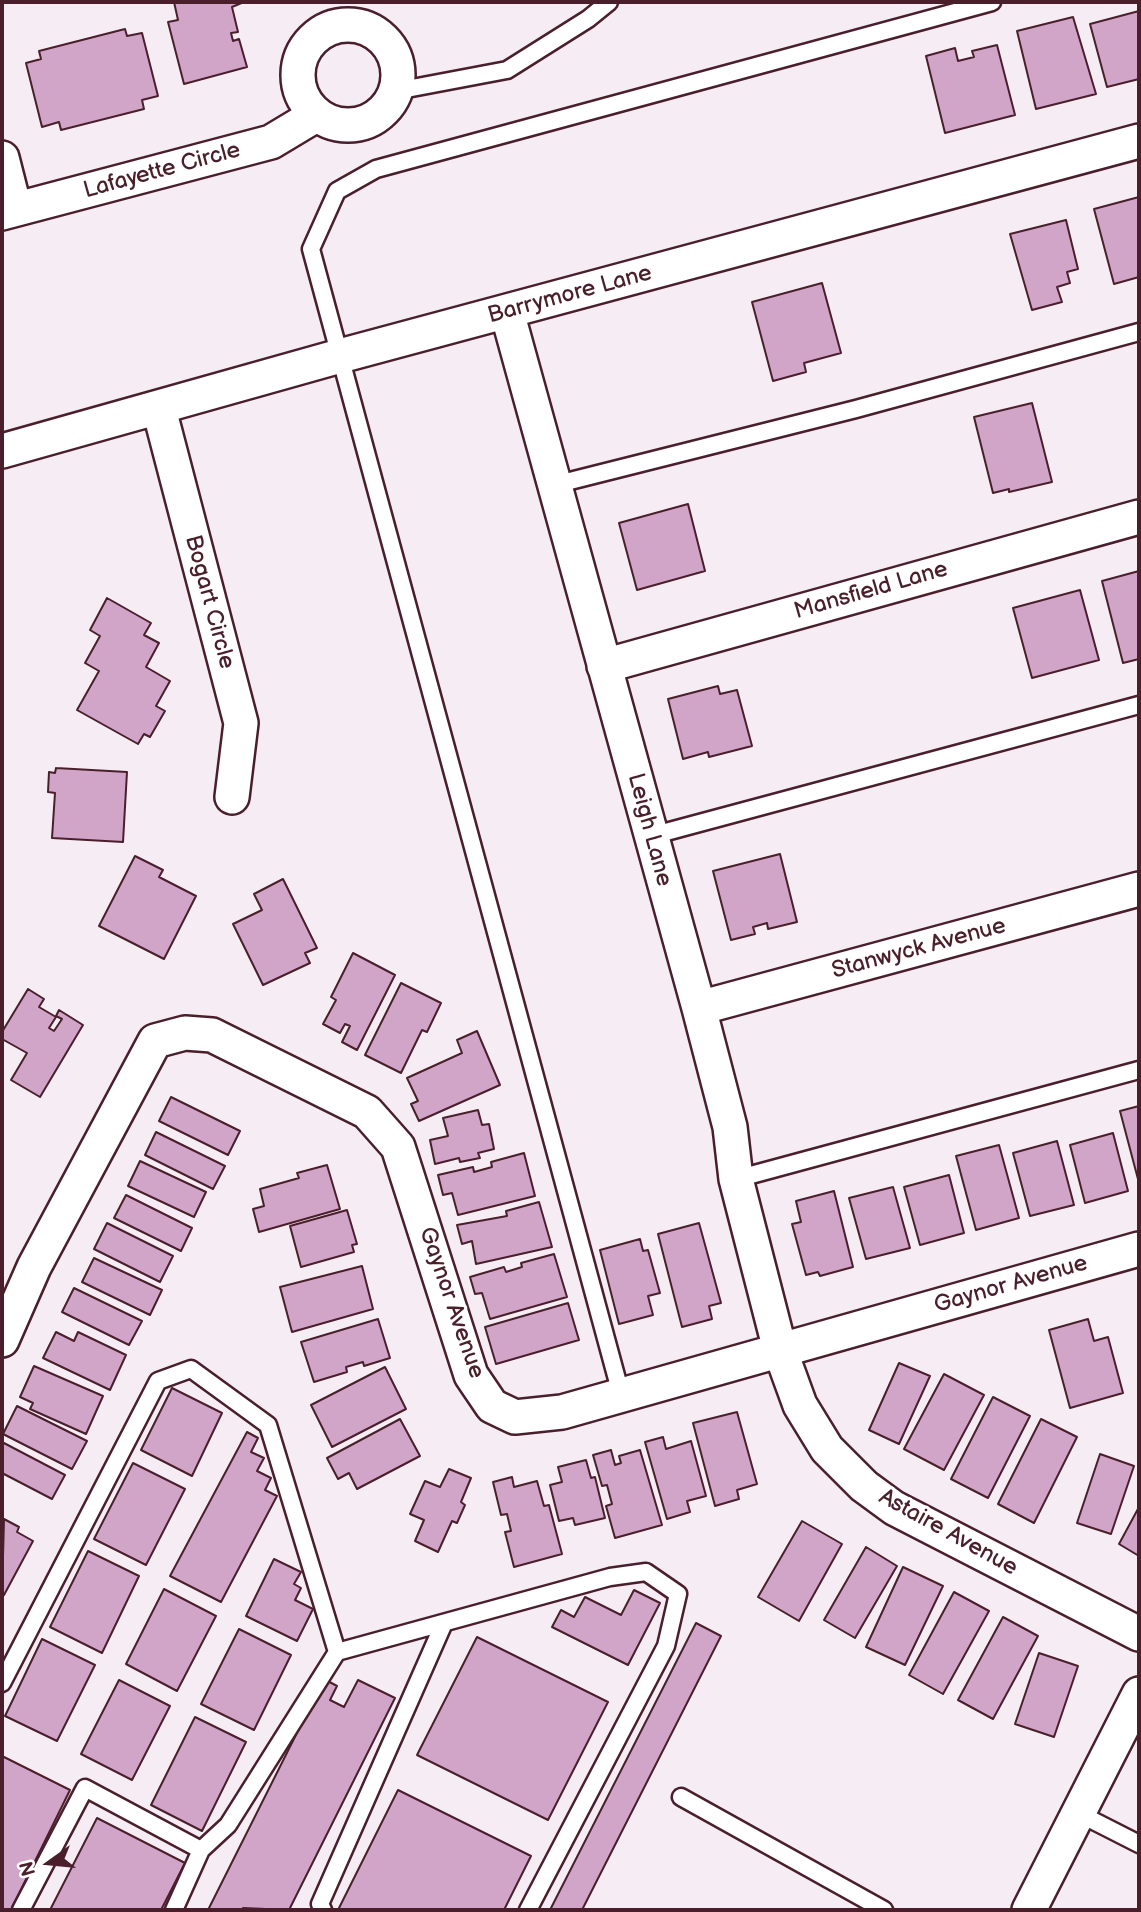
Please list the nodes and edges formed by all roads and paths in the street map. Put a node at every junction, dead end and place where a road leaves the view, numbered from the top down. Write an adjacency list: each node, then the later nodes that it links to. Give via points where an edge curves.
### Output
1 (609, 2): 4 (lane, via 507,70)
2 (992, 2): 11 (lane, via 376,169 337,191 311,249)
3 (333, 14): 4 (street, via 385,41 395,56); 5 (street, via 306,47 299,64 298,83)
4 (396, 91): 5 (street, via 389,105 363,124 346,126)
5 (316, 115): 8 (street, Lafayette Circle, via 271,142)
6 (1139, 141): 9 (street, Barrymore Lane)
7 (2, 158): 8 (street)
8 (9, 211)
9 (506, 312): 11 (street, Barrymore Lane); 14 (street, Leigh Lane)
10 (1139, 332): 14 (lane)
11 (340, 356): 12 (street, Barrymore Lane); 27 (lane)
12 (159, 409): 13 (street, Barrymore Lane); 18 (street, Bogart Circle, via 241,723)
13 (2, 451)
14 (554, 485): 16 (street, Leigh Lane)
15 (1139, 517): 16 (street, Mansfield Lane)
16 (604, 666): 19 (street, Leigh Lane)
17 (1139, 705): 19 (lane)
18 (232, 797)
19 (651, 836): 21 (street, Leigh Lane)
20 (1139, 889): 21 (street, Stanwyck Avenue)
21 (699, 1008): 23 (street, Leigh Lane, via 730,1127)
22 (1139, 1070): 23 (lane)
23 (736, 1179): 26 (street, Leigh Lane)
24 (1139, 1249): 26 (street, Gaynor Avenue)
25 (2, 1340): 27 (street, Gaynor Avenue, via 34,1267 155,1041 185,1032 212,1035 367,1112 398,1147 471,1375 492,1406 514,1417 562,1412)
26 (780, 1350): 27 (street, Gaynor Avenue); 29 (street, Astaire Avenue, via 800,1405 827,1449 864,1486 894,1508)
27 (621, 1394)
28 (444, 1623): 30 (lane); 39 (lane, via 320,1904); 40 (lane, via 610,1577 646,1572 678,1594 666,1646)
29 (1139, 1634)
30 (337, 1652): 31 (lane, via 268,1425 191,1369 158,1381); 36 (lane, via 228,1825)
31 (2, 1683)
32 (1139, 1694): 34 (street)
33 (681, 1797): 41 (lane)
34 (1080, 1814): 35 (lane); 42 (street)
35 (1139, 1844)
36 (201, 1850): 37 (lane, via 85,1788); 38 (lane)
37 (21, 1910)
38 (174, 1910)
39 (323, 1910)
40 (528, 1910)
41 (884, 1910)
42 (1029, 1910)

